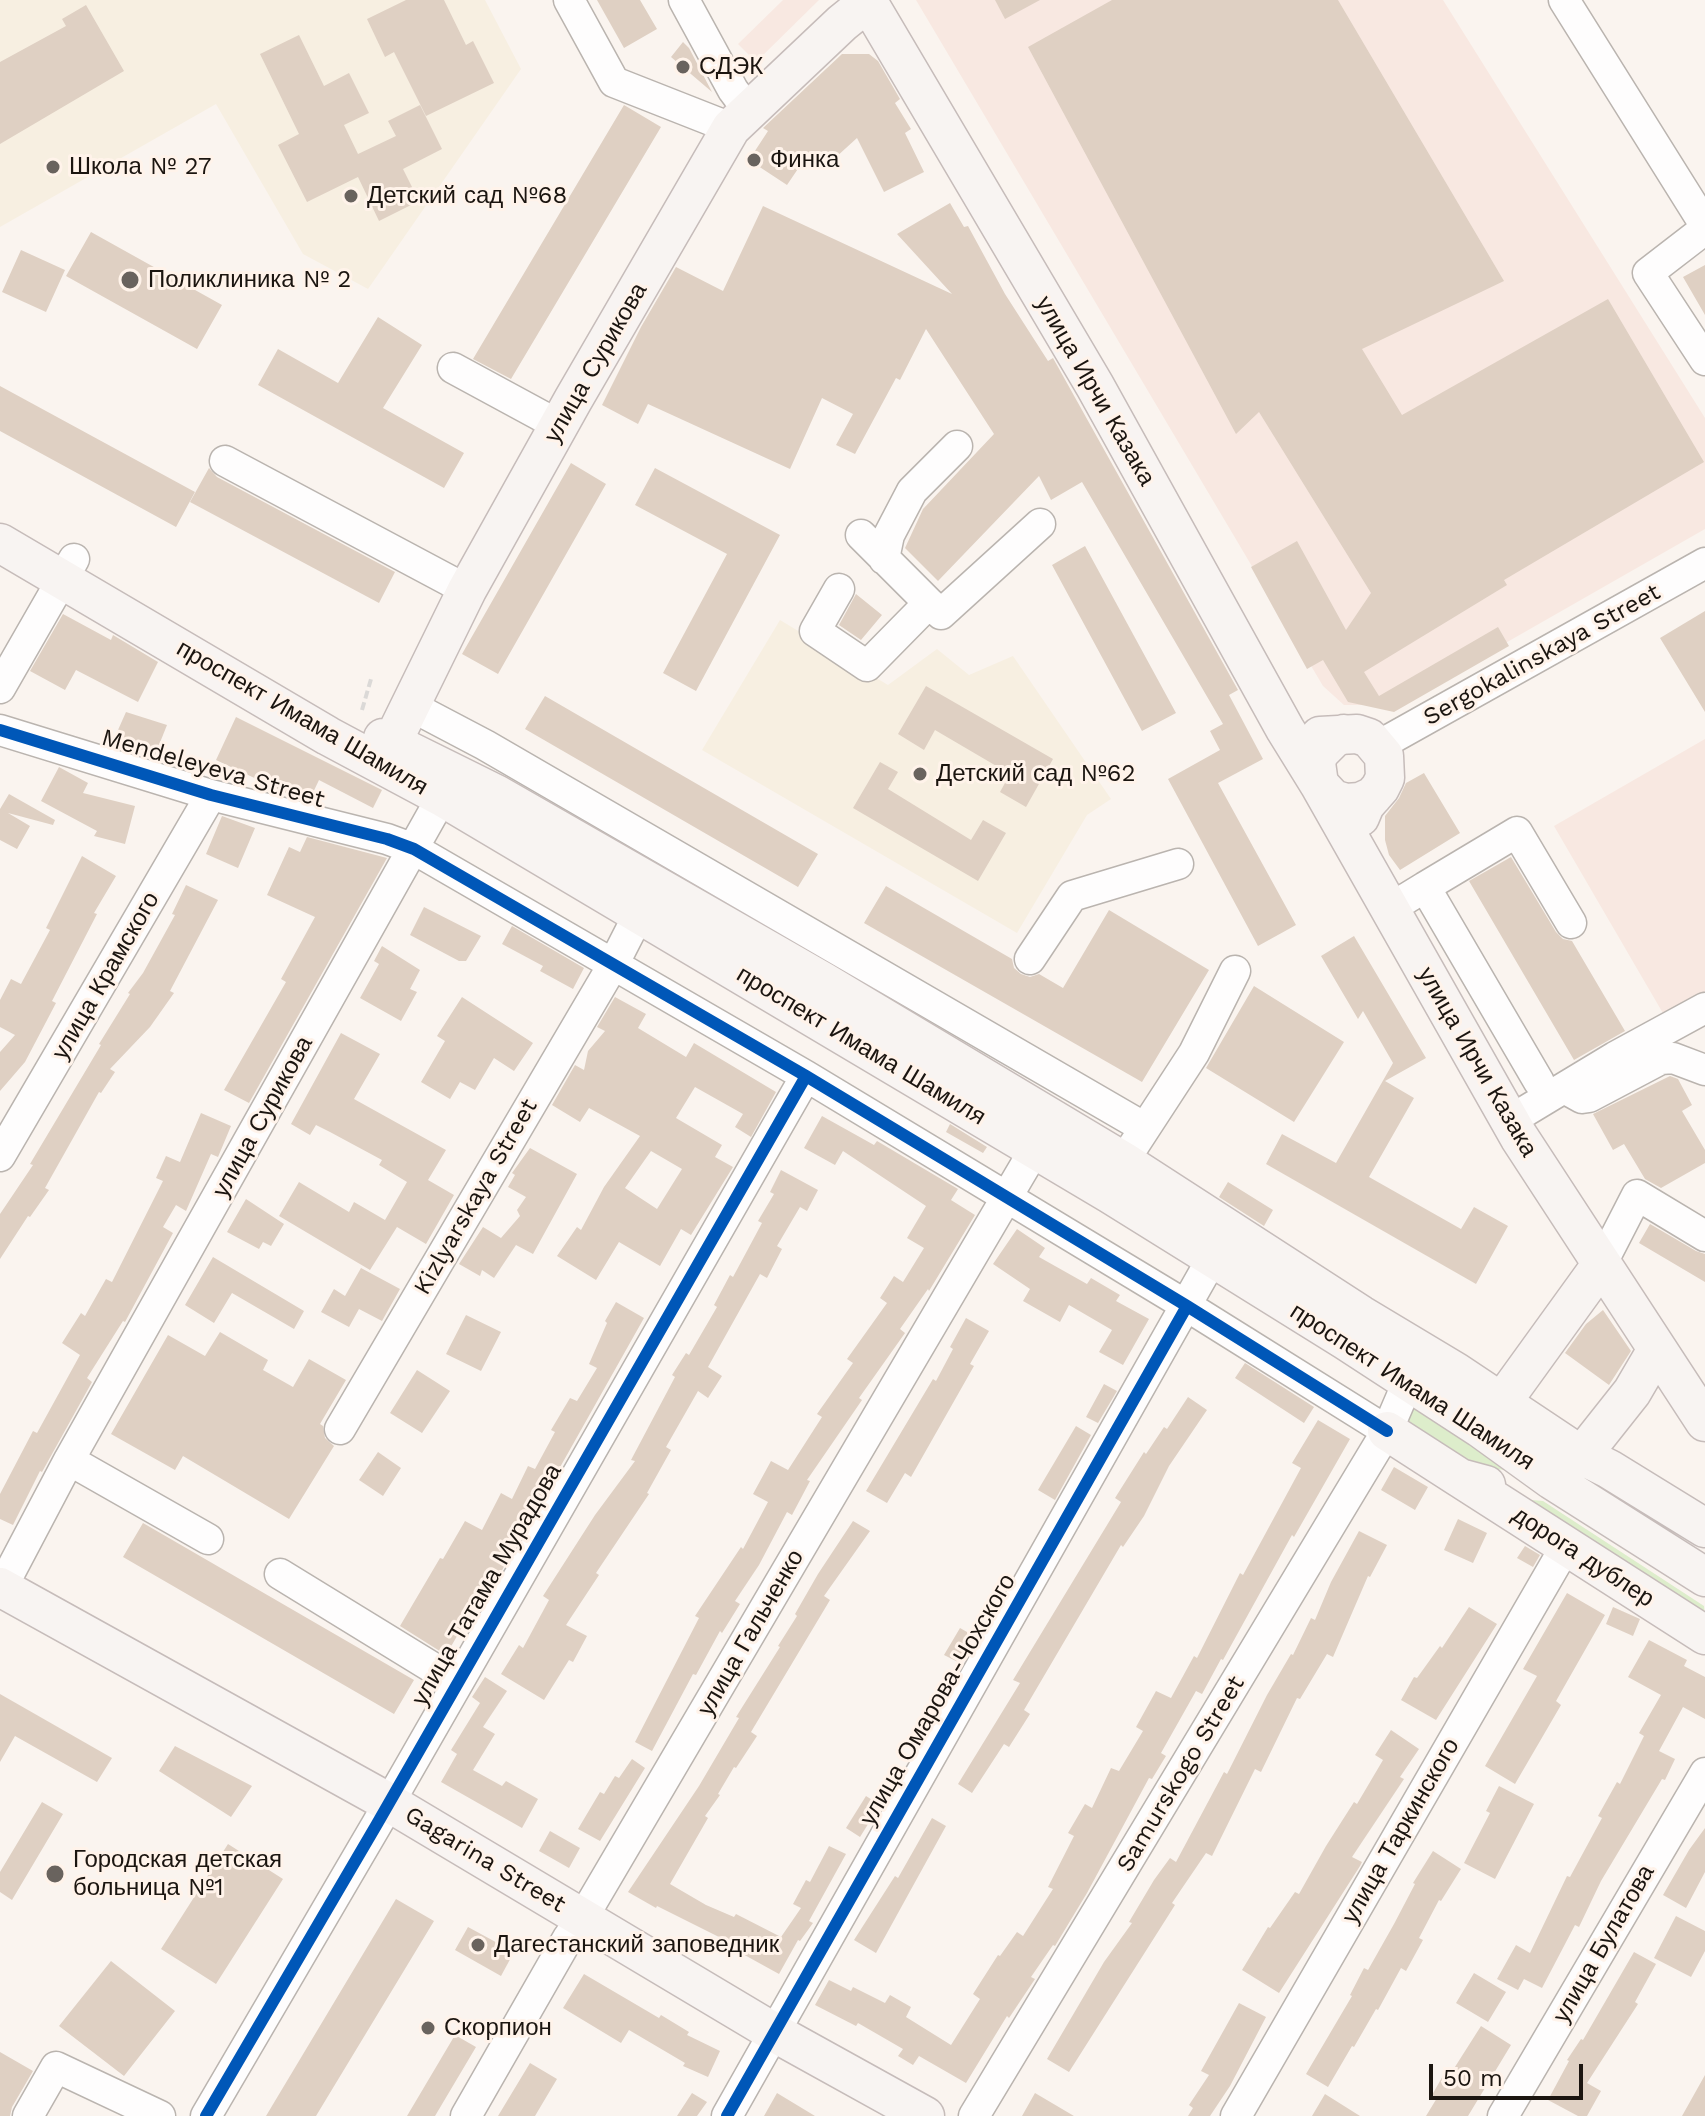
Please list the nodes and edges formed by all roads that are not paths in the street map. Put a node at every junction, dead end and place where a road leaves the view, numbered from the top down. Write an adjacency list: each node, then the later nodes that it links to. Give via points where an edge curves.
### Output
1 (569, 0): 5 (street, via 614,82)
2 (684, 0): 5 (street, via 733,90)
3 (1564, 0): 6 (street)
4 (868, 1): 5 (main road, улица Сурикова); 24 (main road, улица Ирчи Казака, via 1095,386)
5 (740, 119): 9 (main road, улица Сурикова)
6 (1705, 227): 7 (street, via 1648,273)
7 (1704, 358)
8 (453, 368): 9 (street)
9 (560, 426): 20 (main road, улица Сурикова)
10 (957, 446): 16 (street, via 912,491 889,535)
11 (225, 461): 20 (street)
12 (0, 516): 18 (main road, проспект Имама Шамиля)
13 (1040, 524): 21 (street, via 941,614)
14 (861, 535): 16 (street)
15 (0, 543): 18 (main road, проспект Имама Шамиля)
16 (884, 559): 21 (street)
17 (1705, 563): 26 (street, Sergokalinskaya Street)
18 (68, 570): 22 (street); 27 (main road, проспект Имама Шамиля)
19 (839, 589): 21 (street, via 815,631 867,666)
20 (467, 590): 23 (main road, улица Сурикова)
21 (929, 603)
22 (0, 688)
23 (409, 705): 27 (main road, улица Сурикова); 47 (street)
24 (1285, 729): 26 (main road); 28 (main road, улица Ирчи Казака)
25 (0, 730): 30 (street, Mendeleyeva Street)
26 (1361, 740): 28 (main road, via 1334,738 1319,753); 31 (main road, via 1386,767)
27 (387, 754): 29 (main road, проспект Имама Шамиля)
28 (1319, 784): 31 (main road, via 1333,799 1346,803); 33 (main road, улица Ирчи Казака)
29 (449, 786): 32 (street, улица Сурикова); 37 (main road, проспект Имама Шамиля); 50 (main road, проспект Имама Шамиля, via 496,794)
30 (211, 795): 32 (street, Mendeleyeva Street); 49 (street, улица Крамского)
31 (1373, 796): 33 (main road, via 1360,818)
32 (414, 849): 40 (street, Mendeleyeva Street); 63 (street, улица Сурикова)
33 (1359, 856): 36 (main road, улица Ирчи Казака)
34 (1178, 864): 39 (street, via 1072,896)
35 (1425, 887): 36 (street); 38 (street, via 1517,832); 45 (street)
36 (1389, 909): 46 (main road, улица Ирчи Казака)
37 (638, 916): 40 (street, Kizlyarskaya Street); 48 (main road, проспект Имама Шамиля)
38 (1571, 923)
39 (1030, 959)
40 (613, 965): 44 (street, Mendeleyeva Street); 60 (street, Kizlyarskaya Street)
41 (1235, 971): 47 (street, via 1194,1053)
42 (1705, 1008): 45 (street)
43 (1705, 1070): 45 (street, via 1661,1059 1582,1098)
44 (806, 1076): 51 (street, Mendeleyeva Street); 74 (street, улица Татама Мурадова)
45 (1551, 1085): 46 (street)
46 (1509, 1121): 54 (main road, улица Ирчи Казака)
47 (1145, 1128): 50 (street)
48 (1035, 1149): 51 (street, улица Гальченко); 53 (main road, проспект Имама Шамиля)
49 (0, 1156)
50 (1123, 1161): 58 (main road, проспект Имама Шамиля)
51 (1007, 1197): 55 (street, Mendeleyeva Street); 77 (street, улица Гальченко)
52 (1705, 1236): 54 (street, via 1637,1195)
53 (1212, 1259): 55 (street, улица Омарова-Чохского); 57 (main road, проспект Имама Шамиля)
54 (1601, 1265): 56 (main road, улица Ирчи Казака); 58 (main road)
55 (1187, 1306): 61 (street, Mendeleyeva Street); 78 (street, улица Омарова-Чохского)
56 (1656, 1351): 59 (main road, улица Ирчи Казака); 62 (main road, via 1632,1392)
57 (1408, 1382): 61 (street, Samurskogo Street); 65 (main road, проспект Имама Шамиля)
58 (1502, 1402): 62 (main road, проспект Имама Шамиля)
59 (1705, 1422)
60 (340, 1429)
61 (1387, 1431): 64 (main road, дорога дублер); 86 (street, Samurskogo Street)
62 (1579, 1454): 65 (main road); 67 (main road, проспект Имама Шамиля)
63 (69, 1460): 68 (street); 72 (street, улица Сурикова)
64 (1460, 1478): 66 (main road); 69 (main road, дорога дублер)
65 (1552, 1480): 66 (main road, проспект Имама Шамиля)
66 (1609, 1515): 71 (main road, проспект Имама Шамиля)
67 (1705, 1528)
68 (208, 1539)
69 (1566, 1546): 73 (main road, дорога дублер); 87 (street, улица Таркинского)
70 (280, 1574): 74 (street)
71 (1701, 1580)
72 (0, 1595): 76 (main road, Gagarina Street)
73 (1705, 1635)
74 (456, 1682): 76 (street, улица Татама Мурадова)
75 (1705, 1773): 88 (street, улица Булатова)
76 (383, 1813): 77 (main road, Gagarina Street); 81 (street, улица Татама Мурадова)
77 (575, 1928): 78 (main road, Gagarina Street); 82 (street, улица Гальченко)
78 (769, 2042): 83 (street, улица Омарова-Чохского); 84 (main road, Gagarina Street); 85 (main road, Gagarina Street)
79 (28, 2116): 80 (street, via 56,2067)
80 (160, 2116)
81 (206, 2116)
82 (466, 2116)
83 (727, 2116)
84 (876, 2116)
85 (925, 2116)
86 (974, 2116)
87 (1236, 2116)
88 (1503, 2116)

